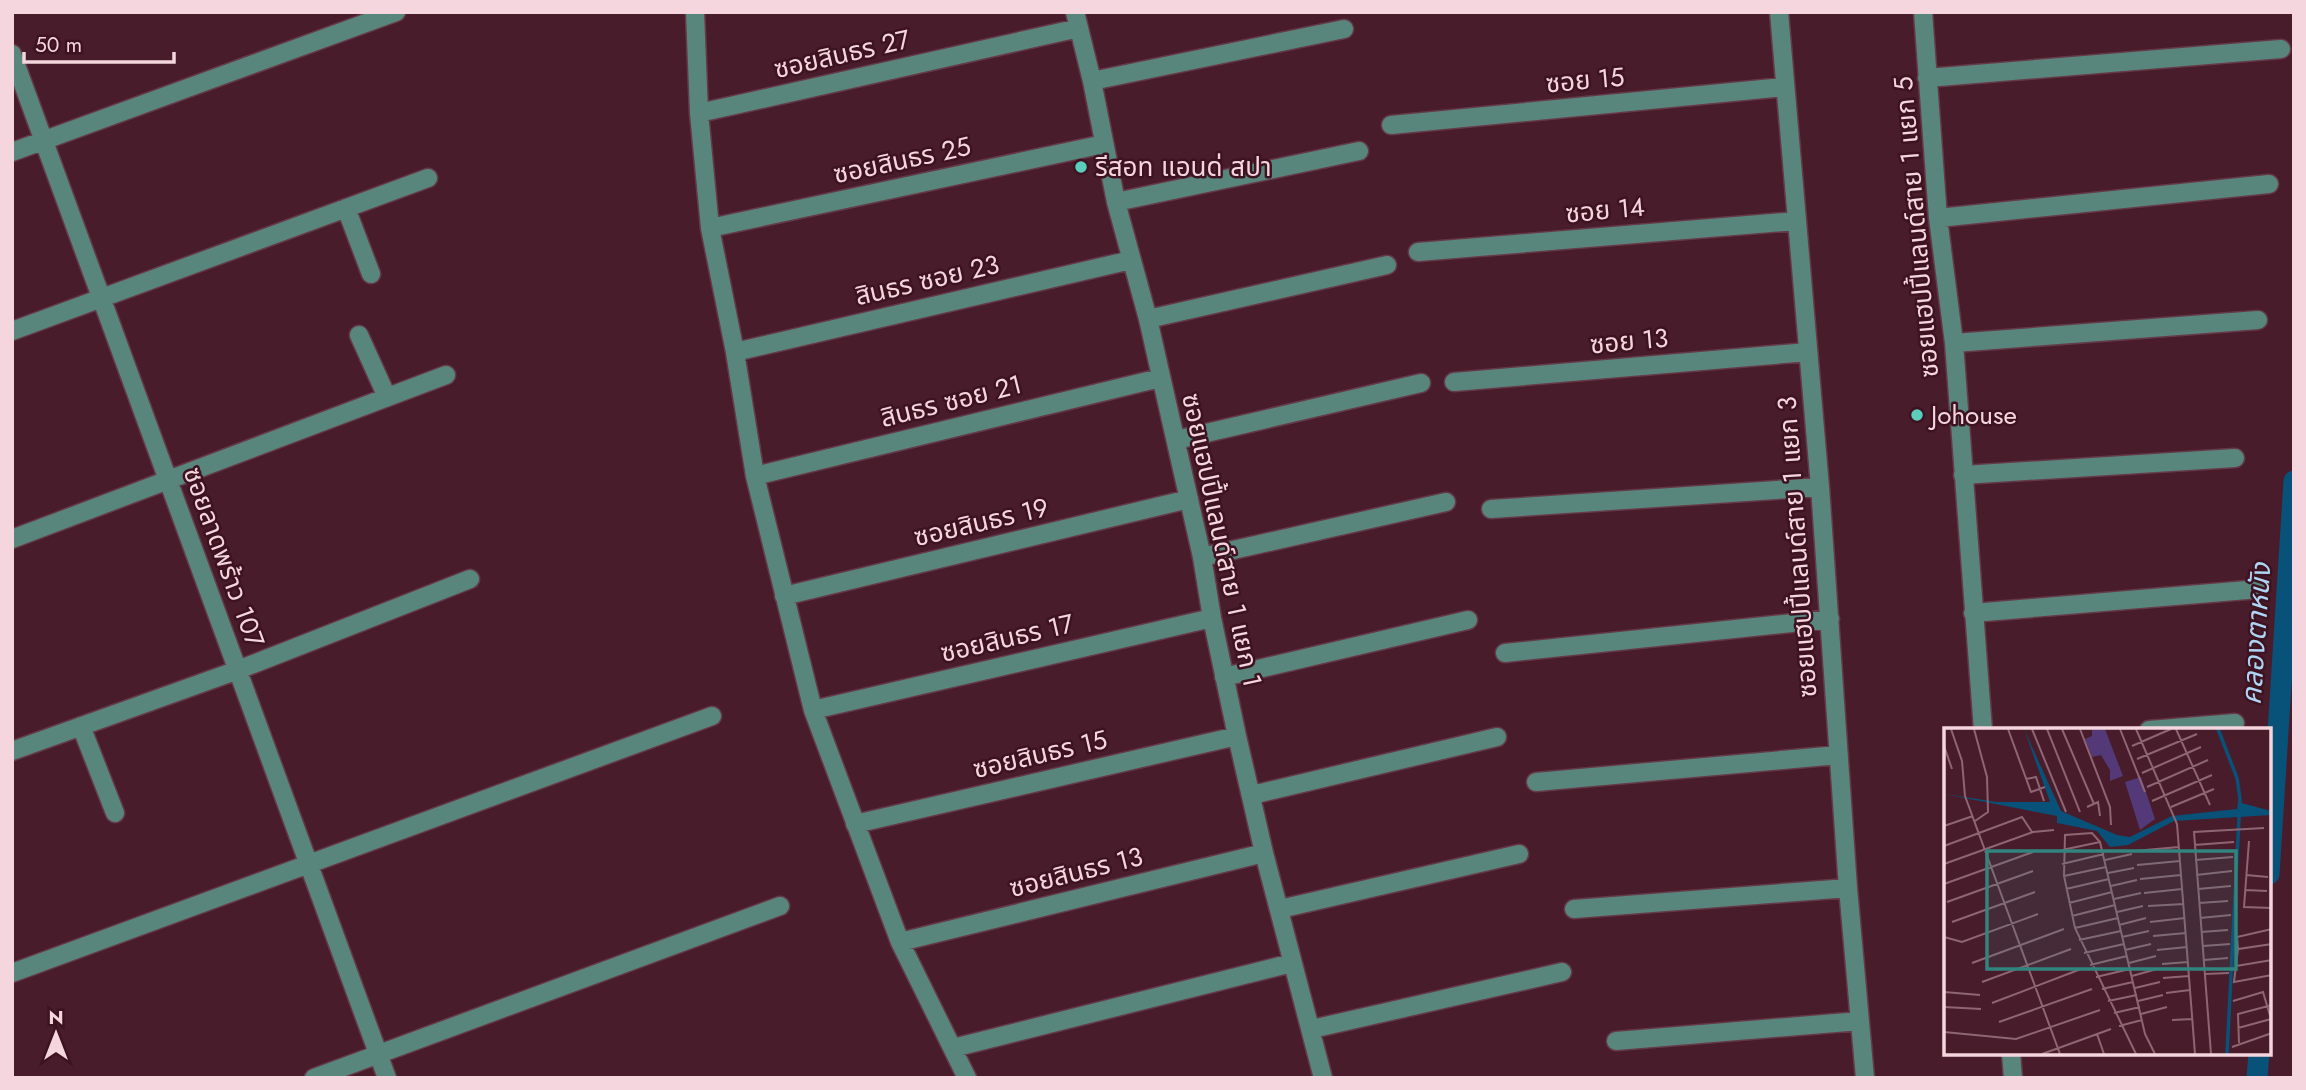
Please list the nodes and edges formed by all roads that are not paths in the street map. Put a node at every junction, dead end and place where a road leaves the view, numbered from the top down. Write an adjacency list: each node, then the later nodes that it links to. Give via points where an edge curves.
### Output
1 (396, 12): 14 (street)
2 (695, 12): 12 (street)
3 (1779, 12): 11 (street, ซอยแฮปปี้แลนด์สาย 1 แยก 3)
4 (1923, 12): 9 (street, ซอยแฮปปี้แลนด์สาย 1 แยก 5)
5 (1077, 20): 10 (street, ซอยแฮปปี้แลนด์สาย 1 แยก 1); 12 (street, ซอยสินธร 27)
6 (1344, 29): 10 (street)
7 (2281, 49): 9 (street)
8 (12, 54): 14 (street, ซอยลาดพร้าว 107)
9 (1927, 78): 22 (street, ซอยแฮปปี้แลนด์สาย 1 แยก 5)
10 (1092, 81): 15 (street, ซอยแฮปปี้แลนด์สาย 1 แยก 1)
11 (1784, 88): 13 (street, ซอย 15); 23 (street, ซอยแฮปปี้แลนด์สาย 1 แยก 3)
12 (699, 113): 24 (street)
13 (1391, 125)
14 (44, 140): 17 (street); 29 (street, ซอยลาดพร้าว 107)
15 (1104, 144): 20 (street, ซอยแฮปปี้แลนด์สาย 1 แยก 1); 24 (street, ซอยสินธร 25)
16 (1359, 151): 20 (street)
17 (12, 152)
18 (428, 178): 21 (street)
19 (2269, 184): 22 (street)
20 (1116, 202): 26 (street, ซอยแฮปปี้แลนด์สาย 1 แยก 1)
21 (346, 208): 28 (street); 29 (street)
22 (1938, 218): 34 (street, ซอยแฮปปี้แลนด์สาย 1 แยก 5)
23 (1796, 221): 25 (street, ซอย 14); 36 (street, ซอยแฮปปี้แลนด์สาย 1 แยก 3)
24 (710, 228): 35 (street)
25 (1418, 252)
26 (1131, 260): 30 (street, ซอยแฮปปี้แลนด์สาย 1 แยก 1); 35 (street, สินธร ซอย 23)
27 (1387, 265): 30 (street)
28 (371, 274)
29 (102, 299): 32 (street); 46 (street, ซอยลาดพร้าว 107)
30 (1149, 319): 38 (street, ซอยแฮปปี้แลนด์สาย 1 แยก 1)
31 (2258, 320): 34 (street)
32 (12, 331)
33 (359, 335): 41 (street)
34 (1954, 343): 44 (street, ซอยแฮปปี้แลนด์สาย 1 แยก 5)
35 (735, 352): 45 (street)
36 (1808, 352): 39 (street, ซอย 13); 47 (street, ซอยแฮปปี้แลนด์สาย 1 แยก 3)
37 (446, 375): 41 (street)
38 (1160, 378): 42 (street, ซอยแฮปปี้แลนด์สาย 1 แยก 1); 45 (street, สินธร ซอย 21)
39 (1454, 382)
40 (1421, 383): 42 (street)
41 (387, 397): 46 (street)
42 (1176, 440): 48 (street, ซอยแฮปปี้แลนด์สาย 1 แยก 1)
43 (2235, 458): 44 (street)
44 (1963, 475): 56 (street, ซอยแฮปปี้แลนด์สาย 1 แยก 5)
45 (755, 476): 55 (street)
46 (169, 481): 51 (street); 61 (street, ซอยลาดพร้าว 107)
47 (1820, 487): 50 (street); 58 (street, ซอยแฮปปี้แลนด์สาย 1 แยก 3)
48 (1189, 499): 52 (street, ซอยแฮปปี้แลนด์สาย 1 แยก 1); 55 (street, ซอยสินธร 19)
49 (1446, 502): 52 (street)
50 (1491, 509)
51 (12, 539)
52 (1202, 557): 57 (street, ซอยแฮปปี้แลนด์สาย 1 แยก 1)
53 (470, 579): 61 (street)
54 (2259, 589): 56 (street)
55 (785, 596): 63 (street)
56 (1973, 613): 67 (street, ซอยแฮปปี้แลนด์สาย 1 แยก 5)
57 (1212, 618): 62 (street, ซอยแฮปปี้แลนด์สาย 1 แยก 1); 63 (street, ซอยสินธร 17)
58 (1830, 619): 60 (street); 72 (street, ซอยแฮปปี้แลนด์สาย 1 แยก 3)
59 (1468, 620): 62 (street)
60 (1505, 653)
61 (238, 670): 66 (street); 79 (street, ซอยลาดพร้าว 107)
62 (1224, 677): 69 (street, ซอยแฮปปี้แลนด์สาย 1 แยก 1)
63 (813, 710): 76 (street)
64 (712, 716): 79 (street)
65 (2235, 723): 68 (street)
66 (81, 726): 71 (street); 75 (street)
67 (1983, 728)
68 (2174, 728)
69 (1237, 736): 74 (street, ซอยแฮปปี้แลนด์สาย 1 แยก 1); 76 (street, ซอยสินธร 15)
70 (1497, 737): 74 (street)
71 (12, 751)
72 (1838, 755): 73 (street); 80 (street, ซอยแฮปปี้แลนด์สาย 1 แยก 3)
73 (1536, 782)
74 (1252, 794): 77 (street, ซอยแฮปปี้แลนด์สาย 1 แยก 1)
75 (115, 813)
76 (855, 824): 84 (street)
77 (1264, 853): 82 (street, ซอยแฮปปี้แลนด์สาย 1 แยก 1); 84 (street, ซอยสินธร 13)
78 (1519, 854): 82 (street)
79 (309, 865): 87 (street); 92 (street, ซอยลาดพร้าว 107)
80 (1848, 888): 83 (street); 88 (street, ซอยแฮปปี้แลนด์สาย 1 แยก 3)
81 (780, 906): 92 (street)
82 (1280, 909): 85 (street, ซอยแฮปปี้แลนด์สาย 1 แยก 1)
83 (1574, 909)
84 (900, 942): 91 (street)
85 (1292, 963): 89 (street, ซอยแฮปปี้แลนด์สาย 1 แยก 1); 91 (street)
86 (1562, 972): 89 (street)
87 (12, 973)
88 (1860, 1021): 90 (street); 98 (street, ซอยแฮปปี้แลนด์สาย 1 แยก 3)
89 (1311, 1029): 97 (street, ซอยแฮปปี้แลนด์สาย 1 แยก 1)
90 (1616, 1041)
91 (953, 1048): 96 (street)
92 (379, 1055): 94 (street); 95 (street, ซอยลาดพร้าว 107)
93 (2011, 1055): 99 (street)
94 (314, 1078)
95 (387, 1078)
96 (967, 1078)
97 (1323, 1078)
98 (1865, 1078)
99 (2013, 1078)

